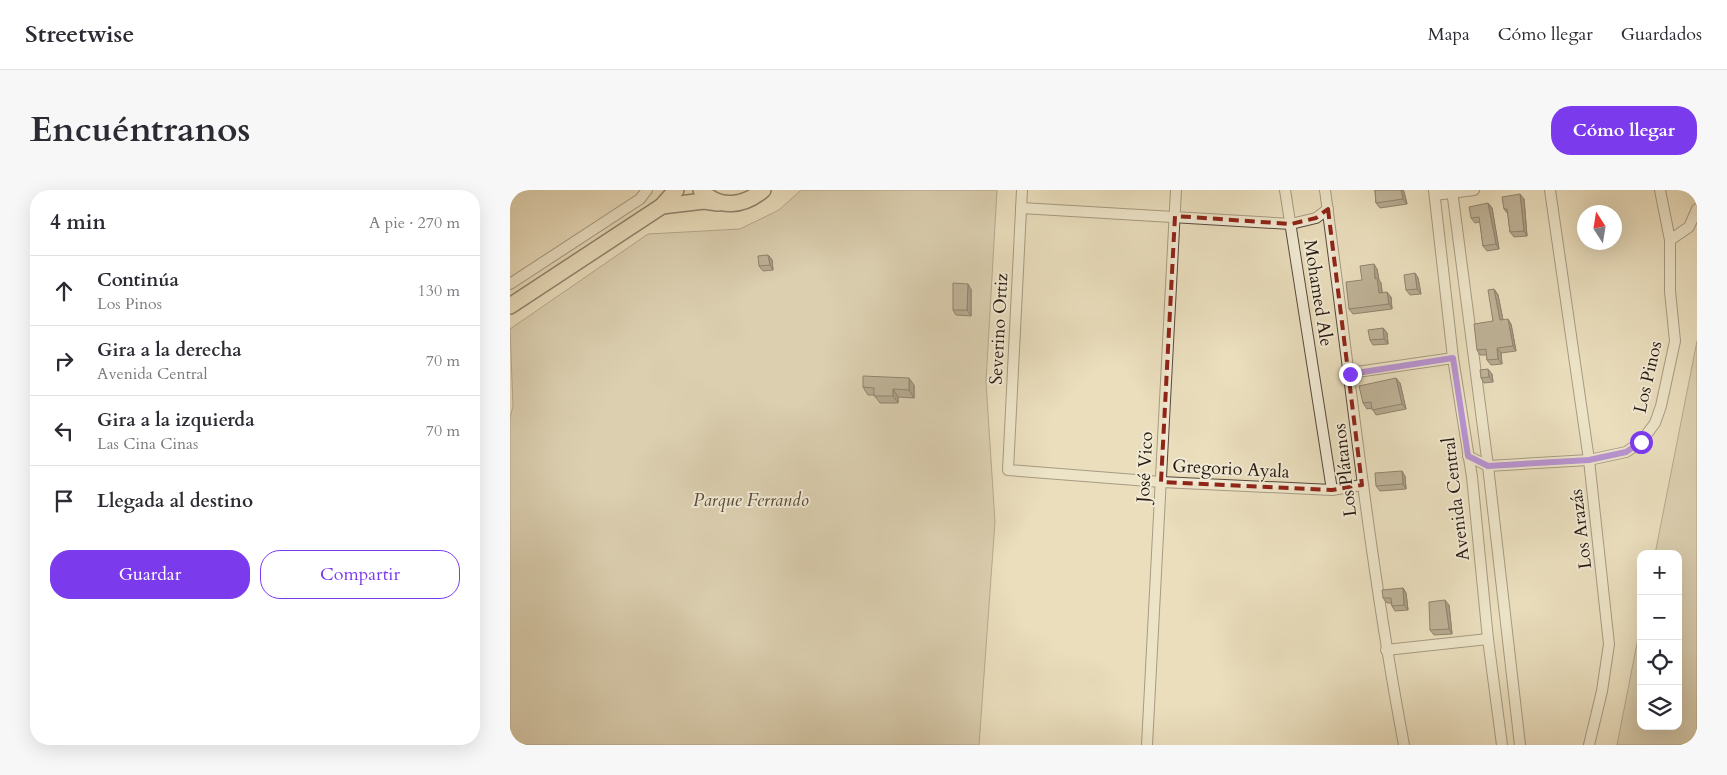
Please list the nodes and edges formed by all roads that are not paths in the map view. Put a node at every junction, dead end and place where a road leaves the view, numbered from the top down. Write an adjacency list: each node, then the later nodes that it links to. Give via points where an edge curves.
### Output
1 (647, 190): 22 (street, via 640,199)
2 (676, 190): 15 (main road)
3 (701, 190): 14 (main road, via 715,201)
4 (763, 190): 14 (main road, via 740,203)
5 (1022, 190): 16 (street, Severino Ortiz)
6 (1176, 190): 19 (street, José Vico)
7 (1285, 190): 20 (street, Mohamed Ale)
8 (1325, 190): 18 (street, Los Plátanos)
9 (1474, 190): 12 (street)
10 (1550, 190): 27 (street, Los Arazás)
11 (1660, 190): 21 (street, Los Pinos)
12 (1452, 192): 13 (street); 28 (street, Avenida Central)
13 (1434, 193): 24 (street, Avenida Central)
14 (726, 204): 15 (main road, via 704,201)
15 (662, 206): 23 (main road)
16 (1021, 208): 19 (street); 29 (street, Severino Ortiz)
17 (1697, 209): 21 (street, via 1689,226)
18 (1328, 210): 20 (street, via 1316,218); 25 (street, Los Plátanos)
19 (1175, 216): 20 (street); 31 (street, José Vico)
20 (1291, 224): 33 (street, Mohamed Ale)
21 (1670, 240): 27 (street, Los Pinos, via 1675,342 1658,415 1641,442 1626,452)
22 (510, 284)
23 (510, 306)
24 (1453, 358): 25 (street); 26 (street, Avenida Central)
25 (1350, 374): 32 (street, Los Plátanos)
26 (1468, 456): 28 (street, Los Pinos); 30 (street, Avenida Central)
27 (1589, 460): 28 (street, Los Pinos); 40 (street, Los Arazás, via 1609,644)
28 (1488, 466): 30 (street); 39 (street, Avenida Central)
29 (1008, 470): 31 (street, Gregorio Ayala)
30 (1472, 477): 34 (street, Avenida Central)
31 (1161, 482): 33 (street, Gregorio Ayala); 36 (street, José Vico)
32 (1362, 485): 33 (street, Gregorio Ayala); 35 (street, Los Plátanos)
33 (1332, 490)
34 (1488, 639): 35 (street); 38 (street, Avenida Central)
35 (1386, 650): 37 (street, Los Plátanos)
36 (1147, 745)
37 (1404, 745)
38 (1502, 745)
39 (1520, 745)
40 (1589, 745)

